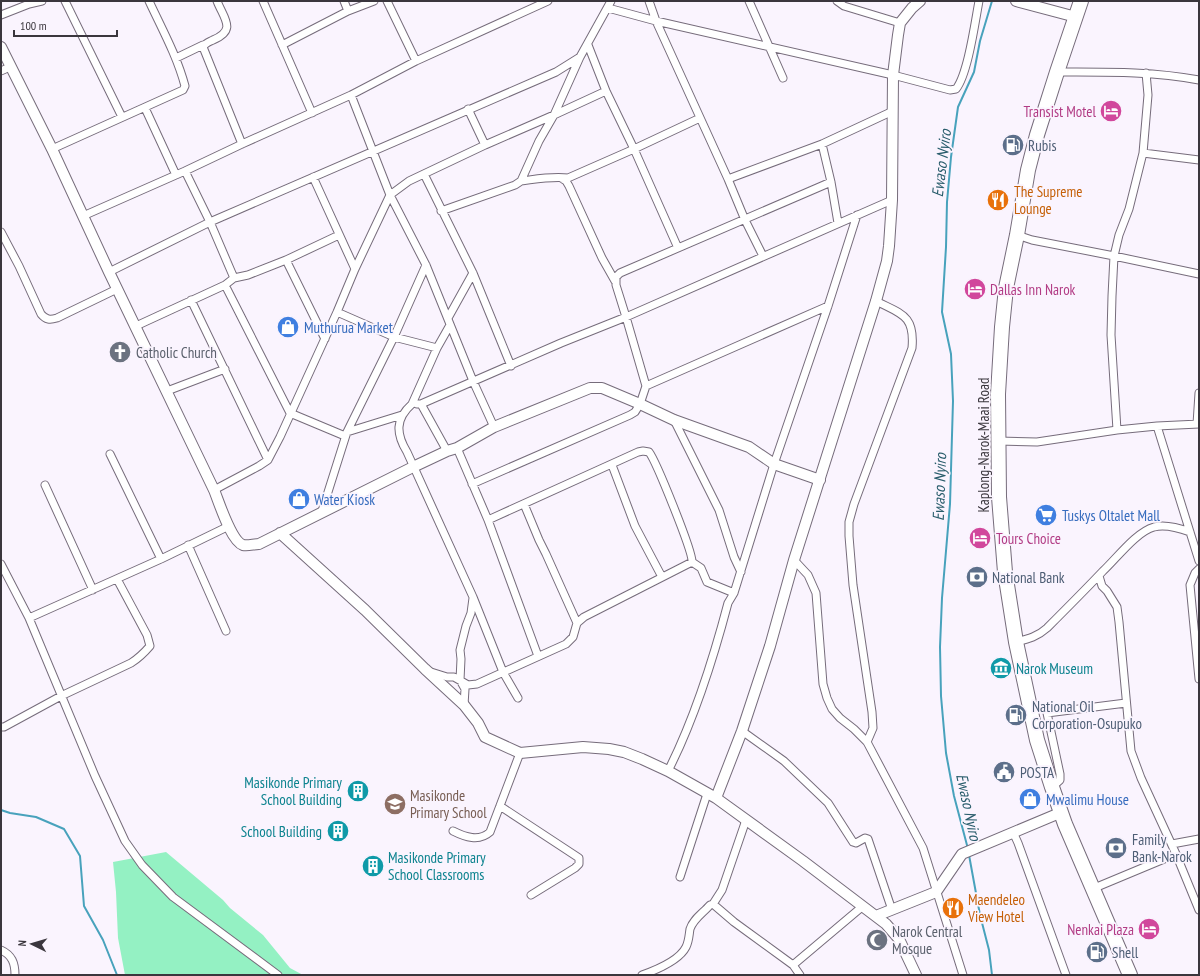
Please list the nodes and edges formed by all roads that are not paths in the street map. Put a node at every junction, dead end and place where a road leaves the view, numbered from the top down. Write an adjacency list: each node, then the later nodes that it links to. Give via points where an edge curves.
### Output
1 (42, 1): 19 (street)
2 (65, 1): 44 (street)
3 (149, 1): 29 (street)
4 (216, 1): 23 (street, via 227,25 226,31 222,36)
5 (263, 1): 24 (street)
6 (344, 1): 18 (street)
7 (374, 1): 18 (street)
8 (387, 1): 30 (street)
9 (548, 1): 30 (street)
10 (649, 1): 21 (street)
11 (749, 1): 27 (street)
12 (837, 1): 22 (street, via 844,6)
13 (920, 1): 22 (street)
14 (979, 1): 34 (street, via 963,74 956,89 950,90)
15 (1016, 1): 20 (street)
16 (1081, 1): 20 (highway, Kaplong-Narok-Maai Road)
17 (609, 4): 21 (street); 25 (street)
18 (348, 11): 24 (street)
19 (1, 15)
20 (1076, 17): 32 (highway, Kaplong-Narok-Maai Road)
21 (656, 21): 27 (street); 45 (street)
22 (900, 23): 34 (street)
23 (203, 45): 29 (street); 46 (street)
24 (282, 45): 42 (street)
25 (588, 45): 28 (street); 37 (street)
26 (1, 47): 31 (street)
27 (770, 47): 34 (street); 35 (street)
28 (580, 57): 40 (street, via 556,72); 43 (street)
29 (176, 58): 39 (street, via 183,75 183,90)
30 (416, 61): 38 (street)
31 (6, 69): 49 (street)
32 (1057, 72): 33 (street); 71 (highway, Kaplong-Narok-Maai Road, via 1028,170)
33 (1146, 73): 36 (street); 52 (street, via 1148,94)
34 (893, 75): 41 (street)
35 (783, 78)
36 (1199, 80)
37 (606, 91): 43 (street); 50 (street)
38 (351, 95): 42 (street); 51 (street)
39 (145, 108): 44 (street); 54 (street, via 176,176)
40 (468, 109): 48 (street); 51 (street)
41 (893, 111): 47 (street); 62 (street)
42 (312, 113): 46 (street)
43 (554, 115): 48 (street); 59 (street)
44 (122, 117): 49 (street)
45 (700, 118): 50 (street); 58 (street)
46 (242, 144): 54 (street)
47 (822, 144): 58 (street); 60 (street)
48 (485, 145): 55 (street)
49 (52, 149): 65 (street)
50 (634, 149): 57 (street, via 568,178); 73 (street)
51 (372, 152): 56 (street); 61 (street)
52 (1143, 153): 53 (street); 75 (street)
53 (1199, 160)
54 (185, 171): 65 (street); 67 (street)
55 (424, 174): 61 (street); 63 (street)
56 (313, 177): 67 (street); 70 (street)
57 (560, 177): 59 (street); 83 (street, via 569,186)
58 (728, 179): 66 (street)
59 (521, 181): 63 (street)
60 (831, 182): 66 (street); 68 (street)
61 (390, 194): 77 (street); 78 (street)
62 (892, 200): 64 (street); 87 (street, via 887,259)
63 (441, 211): 80 (street)
64 (857, 215): 68 (street); 88 (street)
65 (83, 216): 79 (street)
66 (745, 220): 73 (street); 74 (street)
67 (210, 222): 79 (street); 82 (street)
68 (838, 223): 74 (street)
69 (1, 232): 72 (street)
70 (339, 235): 76 (street); 78 (street)
71 (1017, 235): 75 (street); 113 (highway, Kaplong-Narok-Maai Road, via 1006,288 1002,327)
72 (3, 242): 85 (street, via 19,266 41,314 46,318 57,318)
73 (678, 248): 83 (street, via 620,273)
74 (763, 256): 90 (street)
75 (1114, 256): 81 (street); 111 (street, via 1111,335)
76 (286, 260): 82 (street); 94 (street)
77 (426, 265): 91 (street); 93 (street)
78 (355, 269): 89 (street)
79 (109, 272): 85 (street)
80 (473, 273): 91 (street); 96 (street)
81 (1199, 274)
82 (234, 278): 84 (street)
83 (615, 281): 90 (street)
84 (225, 285): 86 (street); 105 (street)
85 (118, 289): 92 (street)
86 (191, 300): 92 (street); 97 (street)
87 (876, 301): 121 (street); 160 (street, via 906,318 912,329 912,348 849,522 853,585 872,712 873,728)
88 (828, 306): 99 (street); 118 (street)
89 (337, 312): 93 (street); 94 (street)
90 (626, 317): 96 (street); 99 (street)
91 (449, 322): 95 (street); 98 (street)
92 (136, 326): 100 (street)
93 (394, 337): 95 (street); 112 (street)
94 (325, 339): 105 (street)
95 (437, 348): 102 (street)
96 (511, 366): 98 (street)
97 (225, 369): 100 (street); 117 (street)
98 (473, 381): 103 (street); 110 (street)
99 (646, 386): 104 (street)
100 (167, 391): 124 (street)
101 (1199, 393): 108 (street)
102 (412, 404): 103 (street); 106 (street)
103 (421, 404): 115 (street)
104 (640, 404): 107 (street); 110 (street, via 602,388 590,388); 122 (street, via 630,416)
105 (290, 413): 112 (street); 117 (street)
106 (402, 415): 112 (street); 120 (street, via 399,434)
107 (674, 420): 118 (street, via 749,447); 138 (street, via 719,510)
108 (1198, 424): 109 (street)
109 (1157, 426): 111 (street); 129 (street)
110 (494, 427): 114 (street)
111 (1117, 430): 113 (street, via 1037,442)
112 (346, 434): 126 (street)
113 (998, 441): 148 (highway, Kaplong-Narok-Maai Road, via 1002,536)
114 (457, 448): 115 (street); 122 (street)
115 (447, 451): 120 (street)
116 (110, 454): 132 (street)
117 (268, 460): 124 (street)
118 (774, 464): 121 (street); 138 (street)
119 (612, 465): 125 (street); 135 (street, via 643,451 650,453 691,553); 140 (street, via 635,526)
120 (413, 466): 126 (street); 144 (street)
121 (820, 480): 133 (street)
122 (472, 484): 127 (street)
123 (45, 486): 142 (street)
124 (214, 490): 128 (street)
125 (524, 504): 127 (street); 146 (street)
126 (322, 511): 130 (street)
127 (488, 520): 149 (street)
128 (229, 526): 130 (street, via 235,538 243,545 259,544); 131 (street)
129 (1190, 532): 134 (street); 139 (street, via 1166,526 1144,531)
130 (280, 533): 150 (street)
131 (188, 546): 132 (street); 147 (street)
132 (161, 559): 141 (street)
133 (794, 560): 159 (street, via 770,646); 160 (street, via 808,575 816,593 823,684 827,698 840,718)
134 (1199, 561)
135 (692, 562): 140 (street); 143 (street, via 701,568 707,582)
136 (1, 564): 145 (street)
137 (1199, 570): 152 (street, via 1190,585)
138 (741, 572): 143 (street)
139 (1099, 576): 148 (street, via 1040,635); 156 (street, via 1102,586 1117,607)
140 (662, 577): 146 (street)
141 (117, 579): 142 (street); 154 (street, via 147,635 150,646 131,663)
142 (93, 590): 145 (street)
143 (734, 593): 162 (street, via 728,603 688,728)
144 (473, 598): 151 (street); 153 (street, via 460,650)
145 (29, 618): 154 (street)
146 (577, 623): 149 (street, via 573,637 566,644)
147 (226, 631)
148 (1016, 642): 163 (highway, Kaplong-Narok-Maai Road, via 1037,740)
149 (538, 656): 151 (street)
150 (425, 669): 153 (street); 157 (street)
151 (503, 672): 153 (street, via 472,685); 155 (street)
152 (1199, 679)
153 (460, 680): 157 (street, via 465,689)
154 (61, 696): 158 (street); 186 (street, via 116,823 142,865 173,897)
155 (518, 698)
156 (1126, 703): 163 (street, via 1047,713 1060,774 1060,780); 171 (street, via 1133,756)
157 (464, 705): 161 (street, via 485,737)
158 (1, 727)
159 (742, 731): 164 (street); 179 (street, via 784,761 828,803 853,842 866,838 868,840)
160 (867, 742): 175 (street, via 923,848)
161 (520, 753): 162 (street, via 583,747 609,749 624,752); 165 (street)
162 (668, 771): 164 (street)
163 (1052, 787): 166 (highway, Kaplong-Narok-Maai Road)
164 (711, 796): 167 (street); 173 (street)
165 (500, 806): 168 (street, via 490,832 485,837 475,838); 176 (street, via 579,858 579,864 570,872)
166 (1062, 812): 169 (street); 174 (highway, Kaplong-Narok-Maai Road)
167 (746, 820): 177 (street, via 722,890); 178 (street)
168 (453, 831)
169 (1013, 832): 175 (street, via 962,854); 191 (street)
170 (1199, 839): 171 (street)
171 (1172, 844): 172 (street)
172 (1176, 854): 174 (street); 180 (street)
173 (680, 877)
174 (1092, 889): 184 (highway, Kaplong-Narok-Maai Road)
175 (936, 892): 179 (street); 190 (street)
176 (531, 895)
177 (713, 904): 183 (street); 187 (street, via 693,922 686,948 669,963)
178 (863, 906): 181 (street); 183 (street)
179 (892, 910): 181 (street)
180 (1199, 910)
181 (876, 916): 189 (street, via 899,939)
182 (1, 950): 185 (street, via 12,957)
183 (793, 965): 188 (street)
184 (1127, 974)
185 (15, 975)
186 (278, 975)
187 (642, 975)
188 (800, 975)
189 (916, 975)
190 (963, 975)
191 (1066, 975)

